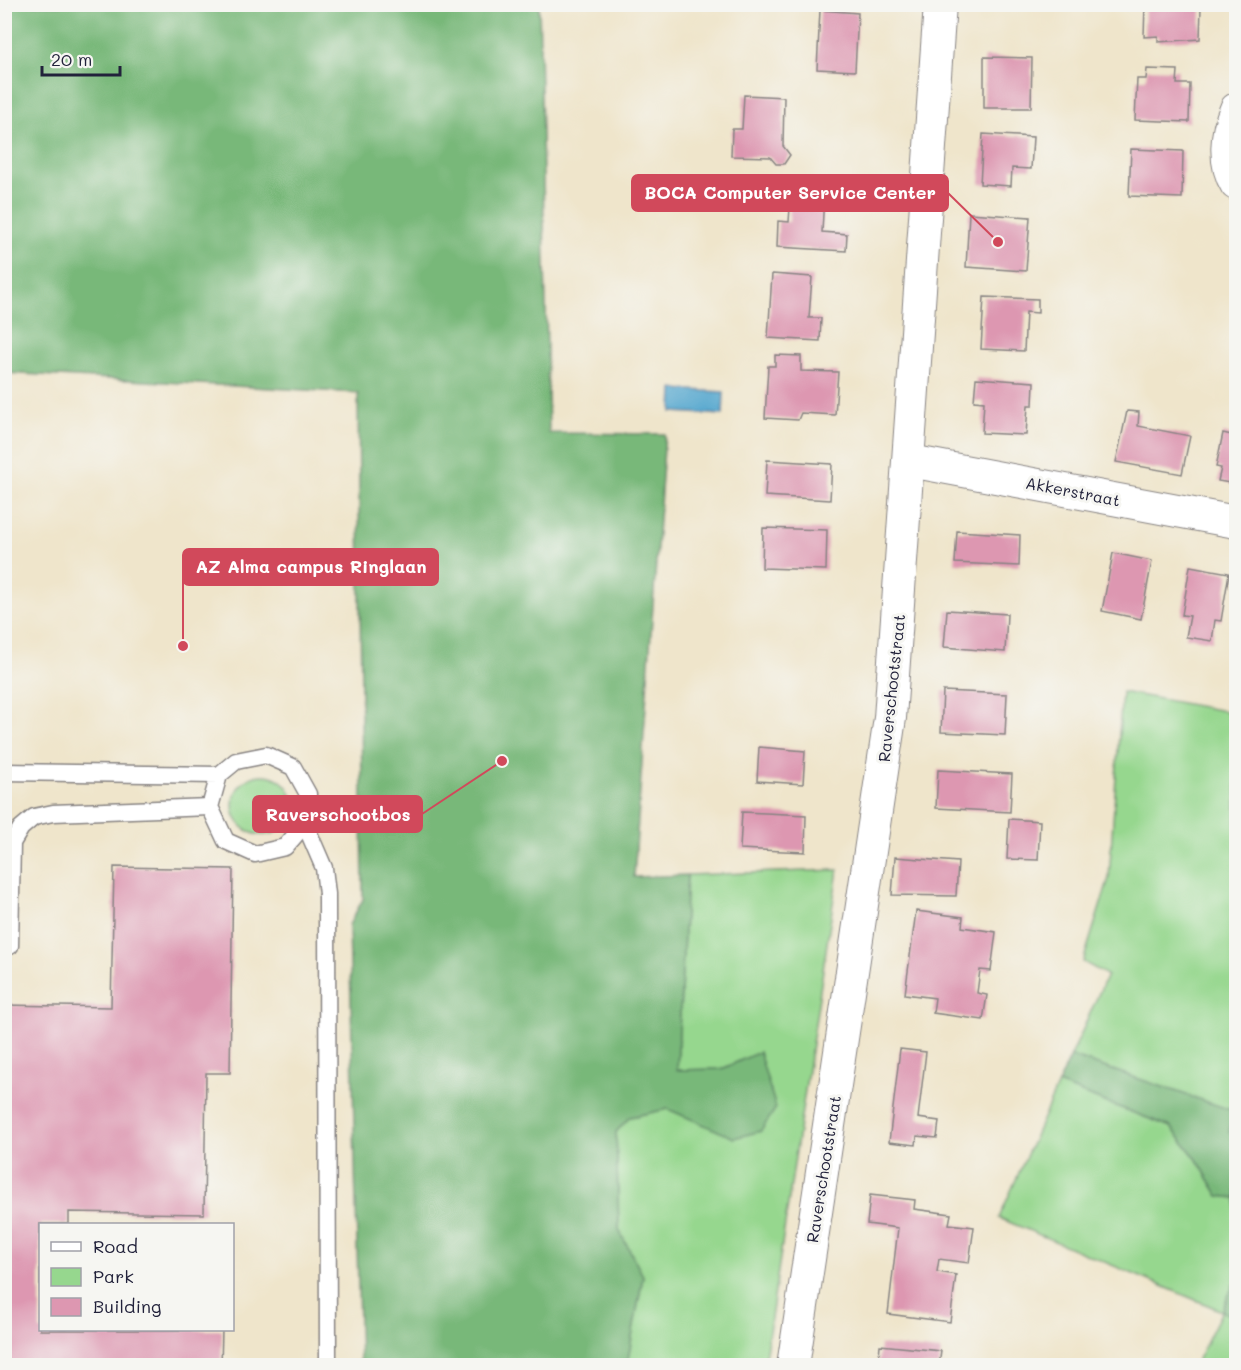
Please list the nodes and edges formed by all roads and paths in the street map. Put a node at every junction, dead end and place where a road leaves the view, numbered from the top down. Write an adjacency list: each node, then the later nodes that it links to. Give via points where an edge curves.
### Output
1 (940, 4): 4 (street, Raverschootstraat)
2 (1236, 109): 3 (street, via 1229,128 1228,161)
3 (1236, 184)
4 (910, 461): 5 (street, Akkerstraat); 12 (street, Raverschootstraat, via 890,718)
5 (1236, 522)
6 (4, 772): 7 (lane)
7 (219, 775): 8 (lane); 9 (lane, via 236,760 266,755 293,768 308,794)
8 (210, 807): 9 (lane, via 226,841 255,854 285,847); 10 (lane, via 34,817 12,843)
9 (305, 824): 11 (lane, via 324,868 327,894)
10 (10, 946)
11 (328, 1365)
12 (793, 1365)

